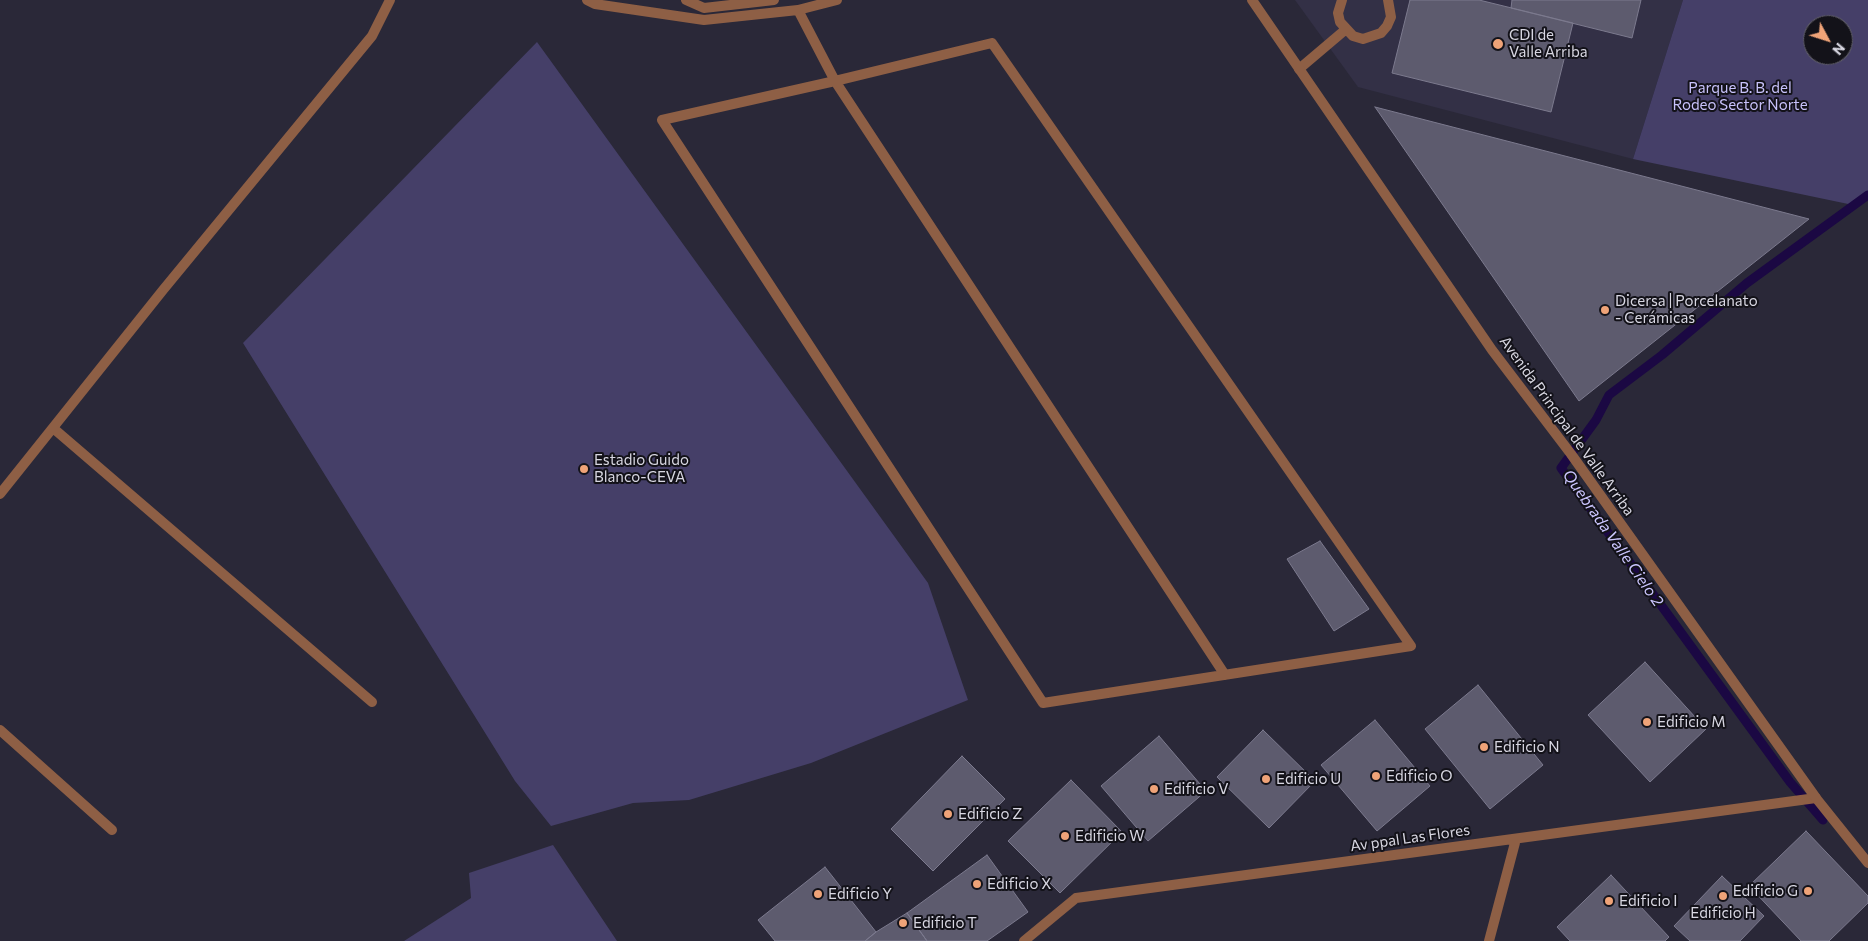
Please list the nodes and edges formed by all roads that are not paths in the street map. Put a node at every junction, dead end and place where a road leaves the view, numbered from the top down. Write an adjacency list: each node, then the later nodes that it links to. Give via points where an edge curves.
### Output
1 (390, 0): 13 (street, via 372,36)
2 (587, 0): 9 (street, via 595,4 704,20)
3 (686, 0): 4 (street, via 704,8)
4 (774, 0)
5 (837, 0): 9 (street)
6 (1252, 0): 11 (street, Avenida Principal de Valle Arriba)
7 (1342, 0): 10 (street, via 1338,13)
8 (1388, 0): 10 (street, via 1391,17 1381,33 1363,39)
9 (798, 10): 12 (street)
10 (1346, 30): 11 (street)
11 (1299, 69): 18 (street, Avenida Principal de Valle Arriba, via 1492,350 1571,454)
12 (835, 82): 15 (street); 15 (street, via 662,120 1043,703); 15 (street, via 992,42 1411,646)
13 (53, 428): 14 (street); 16 (street)
14 (0, 494)
15 (1225, 674)
16 (372, 702)
17 (0, 730): 19 (street)
18 (1816, 798): 20 (street, Av ppal Las Flores); 21 (street, Avenida Principal de Valle Arriba)
19 (112, 830)
20 (1516, 839): 22 (street, Av ppal Las Flores, via 1076,898); 23 (street)
21 (1868, 863)
22 (1024, 941)
23 (1488, 941)

